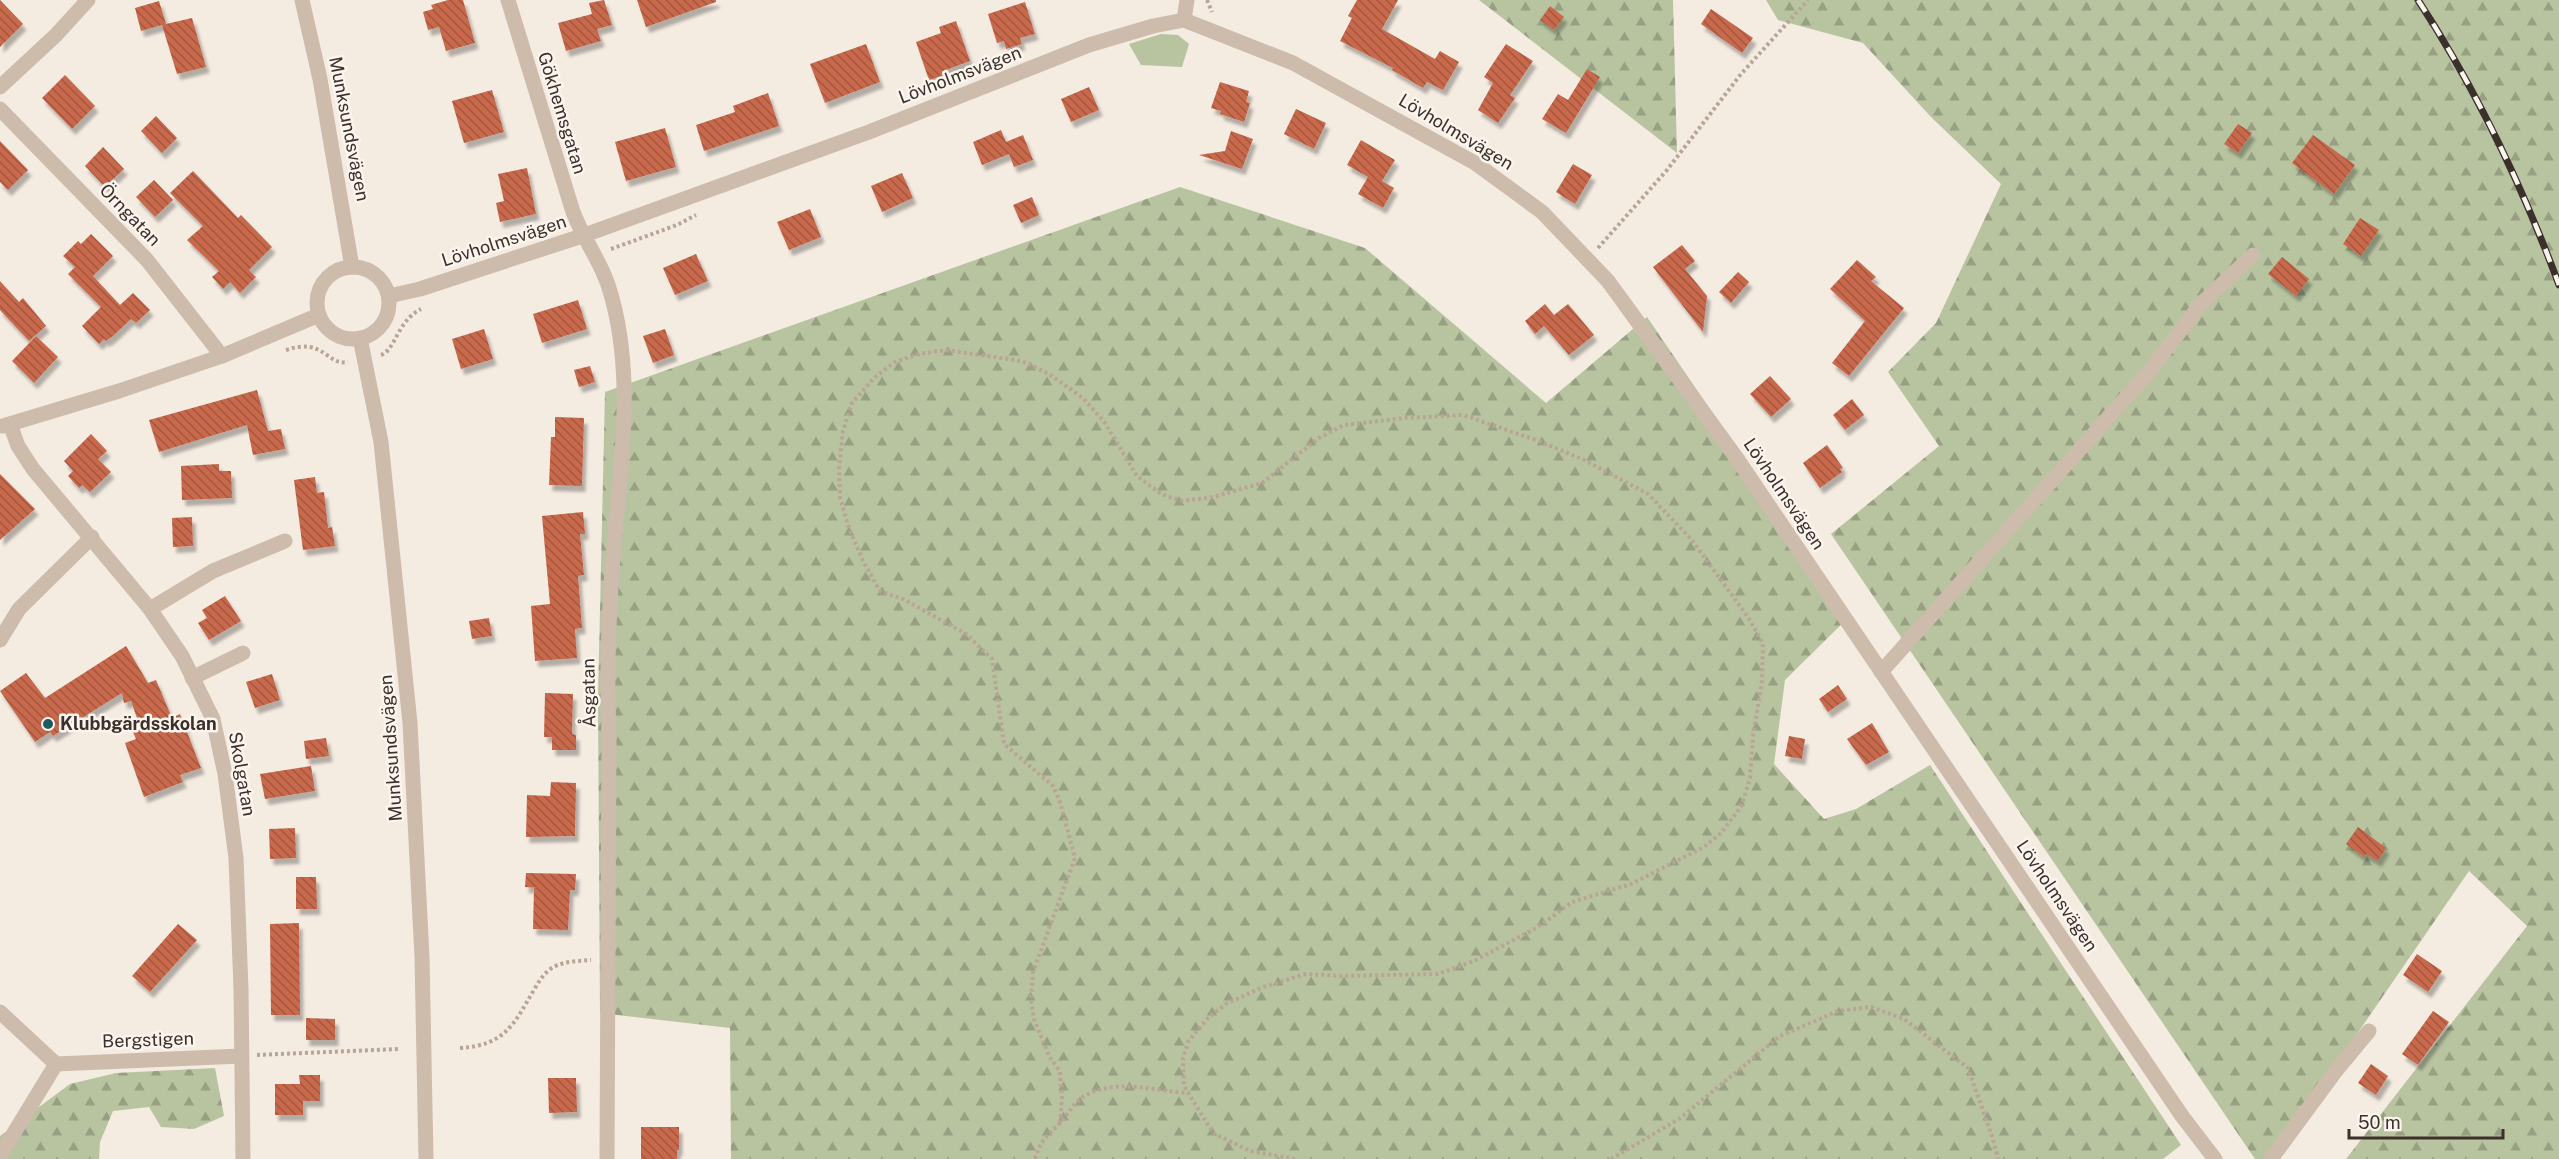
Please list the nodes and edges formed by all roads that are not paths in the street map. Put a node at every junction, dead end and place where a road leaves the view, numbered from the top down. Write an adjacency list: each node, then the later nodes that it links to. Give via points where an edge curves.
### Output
1 (88, 0): 6 (street)
2 (302, 0): 10 (street, Munksundsvägen, via 320,79)
3 (508, 0): 8 (street, Gökhemsgatan)
4 (1187, 0): 5 (street)
5 (1184, 20): 8 (street, Lövholmsvägen, via 1089,45 825,148); 21 (street, Lövholmsvägen, via 1293,63 1475,163 1542,213 1608,281 1671,366)
6 (0, 87)
7 (0, 109): 14 (street, Örngatan, via 147,260)
8 (582, 236): 11 (street, Lövholmsvägen); 30 (street, Åsgatan, via 602,266 620,336 623,366 624,445 607,677)
9 (2253, 255): 21 (street, via 2200,305 2148,373)
10 (352, 267): 11 (street, via 376,275); 12 (street, via 325,280 318,295)
11 (389, 296): 13 (street, via 389,311 382,326)
12 (319, 315): 13 (street, via 335,334); 14 (street)
13 (360, 338): 29 (street, Munksundsvägen, via 381,442 410,723 422,957)
14 (222, 356): 15 (street)
15 (5, 425): 16 (street, Skolgatan, via 33,469)
16 (92, 537): 18 (street, Skolgatan); 19 (street, via 19,609)
17 (285, 541): 18 (street, via 213,571)
18 (150, 609): 22 (street, Skolgatan)
19 (0, 640)
20 (243, 653): 22 (street)
21 (1881, 672): 31 (street, Lövholmsvägen, via 2182,1116)
22 (192, 678): 25 (street, Skolgatan, via 213,719 225,774 236,858)
23 (0, 1012): 26 (street)
24 (2369, 1031): 32 (street)
25 (242, 1056): 26 (street, Bergstigen); 28 (street, Skolgatan)
26 (56, 1064): 27 (street)
27 (0, 1156)
28 (243, 1159)
29 (426, 1159)
30 (608, 1159)
31 (2216, 1159)
32 (2271, 1159)

